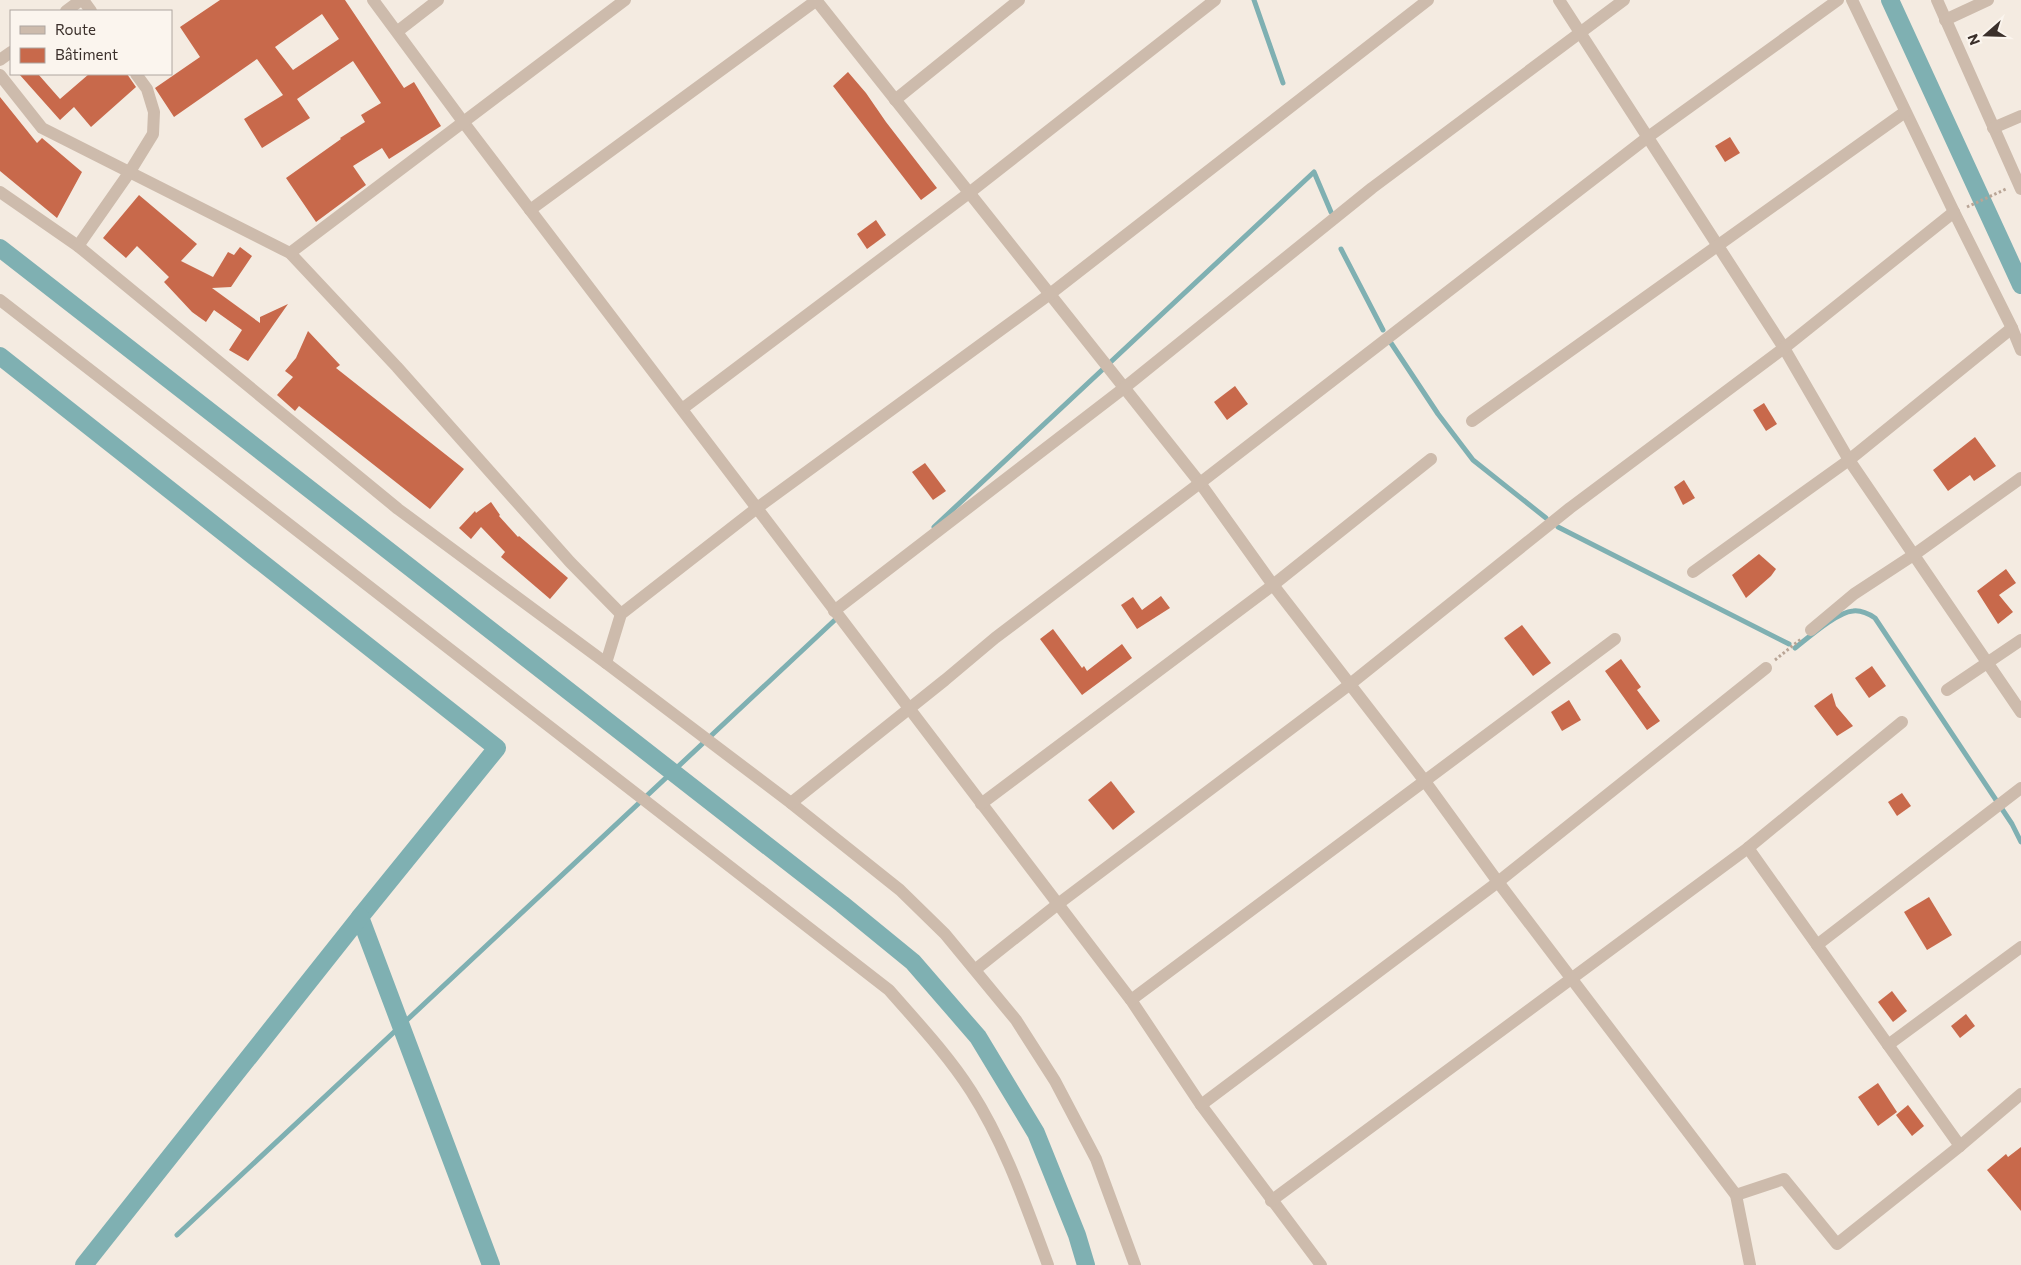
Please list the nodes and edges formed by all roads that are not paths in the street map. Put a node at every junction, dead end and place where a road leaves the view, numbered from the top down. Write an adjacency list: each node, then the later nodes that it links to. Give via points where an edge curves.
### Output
1 (82, 0): 15 (street); 16 (street)
2 (373, 0): 18 (street)
3 (438, 0): 18 (street)
4 (625, 0): 25 (street)
5 (816, 0): 22 (street); 32 (street)
6 (1019, 0): 22 (street)
7 (1214, 0): 31 (street)
8 (1428, 0): 37 (street)
9 (1559, 0): 19 (street)
10 (1624, 0): 19 (street)
11 (1838, 0): 27 (street)
12 (1852, 0): 23 (street)
13 (1937, 0): 17 (street)
14 (1988, 0): 17 (street)
15 (67, 10)
16 (90, 10)
17 (1945, 20): 26 (street)
18 (398, 31): 25 (street)
19 (1580, 32): 27 (street); 42 (street, via 1372,188)
20 (0, 75): 28 (street, via 42,128)
21 (137, 75): 28 (street, via 147,89 154,112 153,134)
22 (895, 100): 31 (street)
23 (1905, 112): 33 (street); 34 (street)
24 (2021, 116): 26 (street)
25 (464, 123): 32 (street); 36 (street)
26 (1993, 128): 29 (street)
27 (1648, 137): 34 (street); 48 (street)
28 (129, 173): 35 (street); 36 (street)
29 (2021, 189)
30 (0, 192): 35 (street)
31 (969, 193): 37 (street); 43 (street)
32 (530, 210): 43 (street)
33 (1954, 212): 39 (street); 40 (street)
34 (1718, 244): 40 (street); 44 (street)
35 (78, 246): 59 (street, via 398,509)
36 (290, 253): 54 (street, via 397,367 570,562)
37 (1050, 294): 42 (street); 49 (street)
38 (0, 300): 84 (street, via 889,990 971,1090 1003,1149)
39 (2012, 328): 41 (street); 46 (street)
40 (1784, 348): 46 (street); 61 (street, via 1570,508)
41 (2021, 350)
42 (1124, 388): 48 (street); 53 (street)
43 (682, 409): 49 (street)
44 (1472, 421)
45 (1431, 459): 52 (street)
46 (1849, 460): 50 (street); 51 (street)
47 (2021, 478): 50 (street)
48 (1200, 483): 52 (street); 63 (street, via 1003,632)
49 (757, 508): 53 (street); 54 (street)
50 (1915, 554): 55 (street, via 1854,594); 58 (street)
51 (1693, 572)
52 (1273, 585): 61 (street); 69 (street)
53 (834, 611): 63 (street)
54 (622, 614): 59 (street)
55 (1811, 630)
56 (1615, 639): 66 (street)
57 (2021, 640): 58 (street)
58 (1988, 662): 62 (street); 64 (street)
59 (606, 663): 68 (street)
60 (1766, 668): 71 (street)
61 (1349, 685): 66 (street); 72 (street)
62 (1947, 690)
63 (908, 709): 68 (street); 69 (street)
64 (2021, 712)
65 (1902, 722): 70 (street)
66 (1424, 780): 71 (street); 77 (street)
67 (2021, 788): 73 (street)
68 (791, 803): 75 (street, via 900,890)
69 (981, 804): 72 (street)
70 (1748, 848): 73 (street); 76 (street)
71 (1498, 882): 76 (street); 80 (street)
72 (1058, 904): 75 (street); 77 (street)
73 (1817, 945): 78 (street)
74 (2021, 947): 78 (street)
75 (976, 969): 85 (street, via 1016,1020 1055,1081 1096,1159)
76 (1572, 979): 82 (street); 83 (street)
77 (1131, 1000): 80 (street)
78 (1888, 1045): 81 (street)
79 (2021, 1094): 81 (street)
80 (1201, 1105): 83 (street)
81 (1960, 1146): 82 (street, via 1837,1244 1784,1179)
82 (1736, 1195): 87 (street)
83 (1271, 1201): 86 (street)
84 (1048, 1265)
85 (1134, 1265)
86 (1321, 1265)
87 (1750, 1265)

